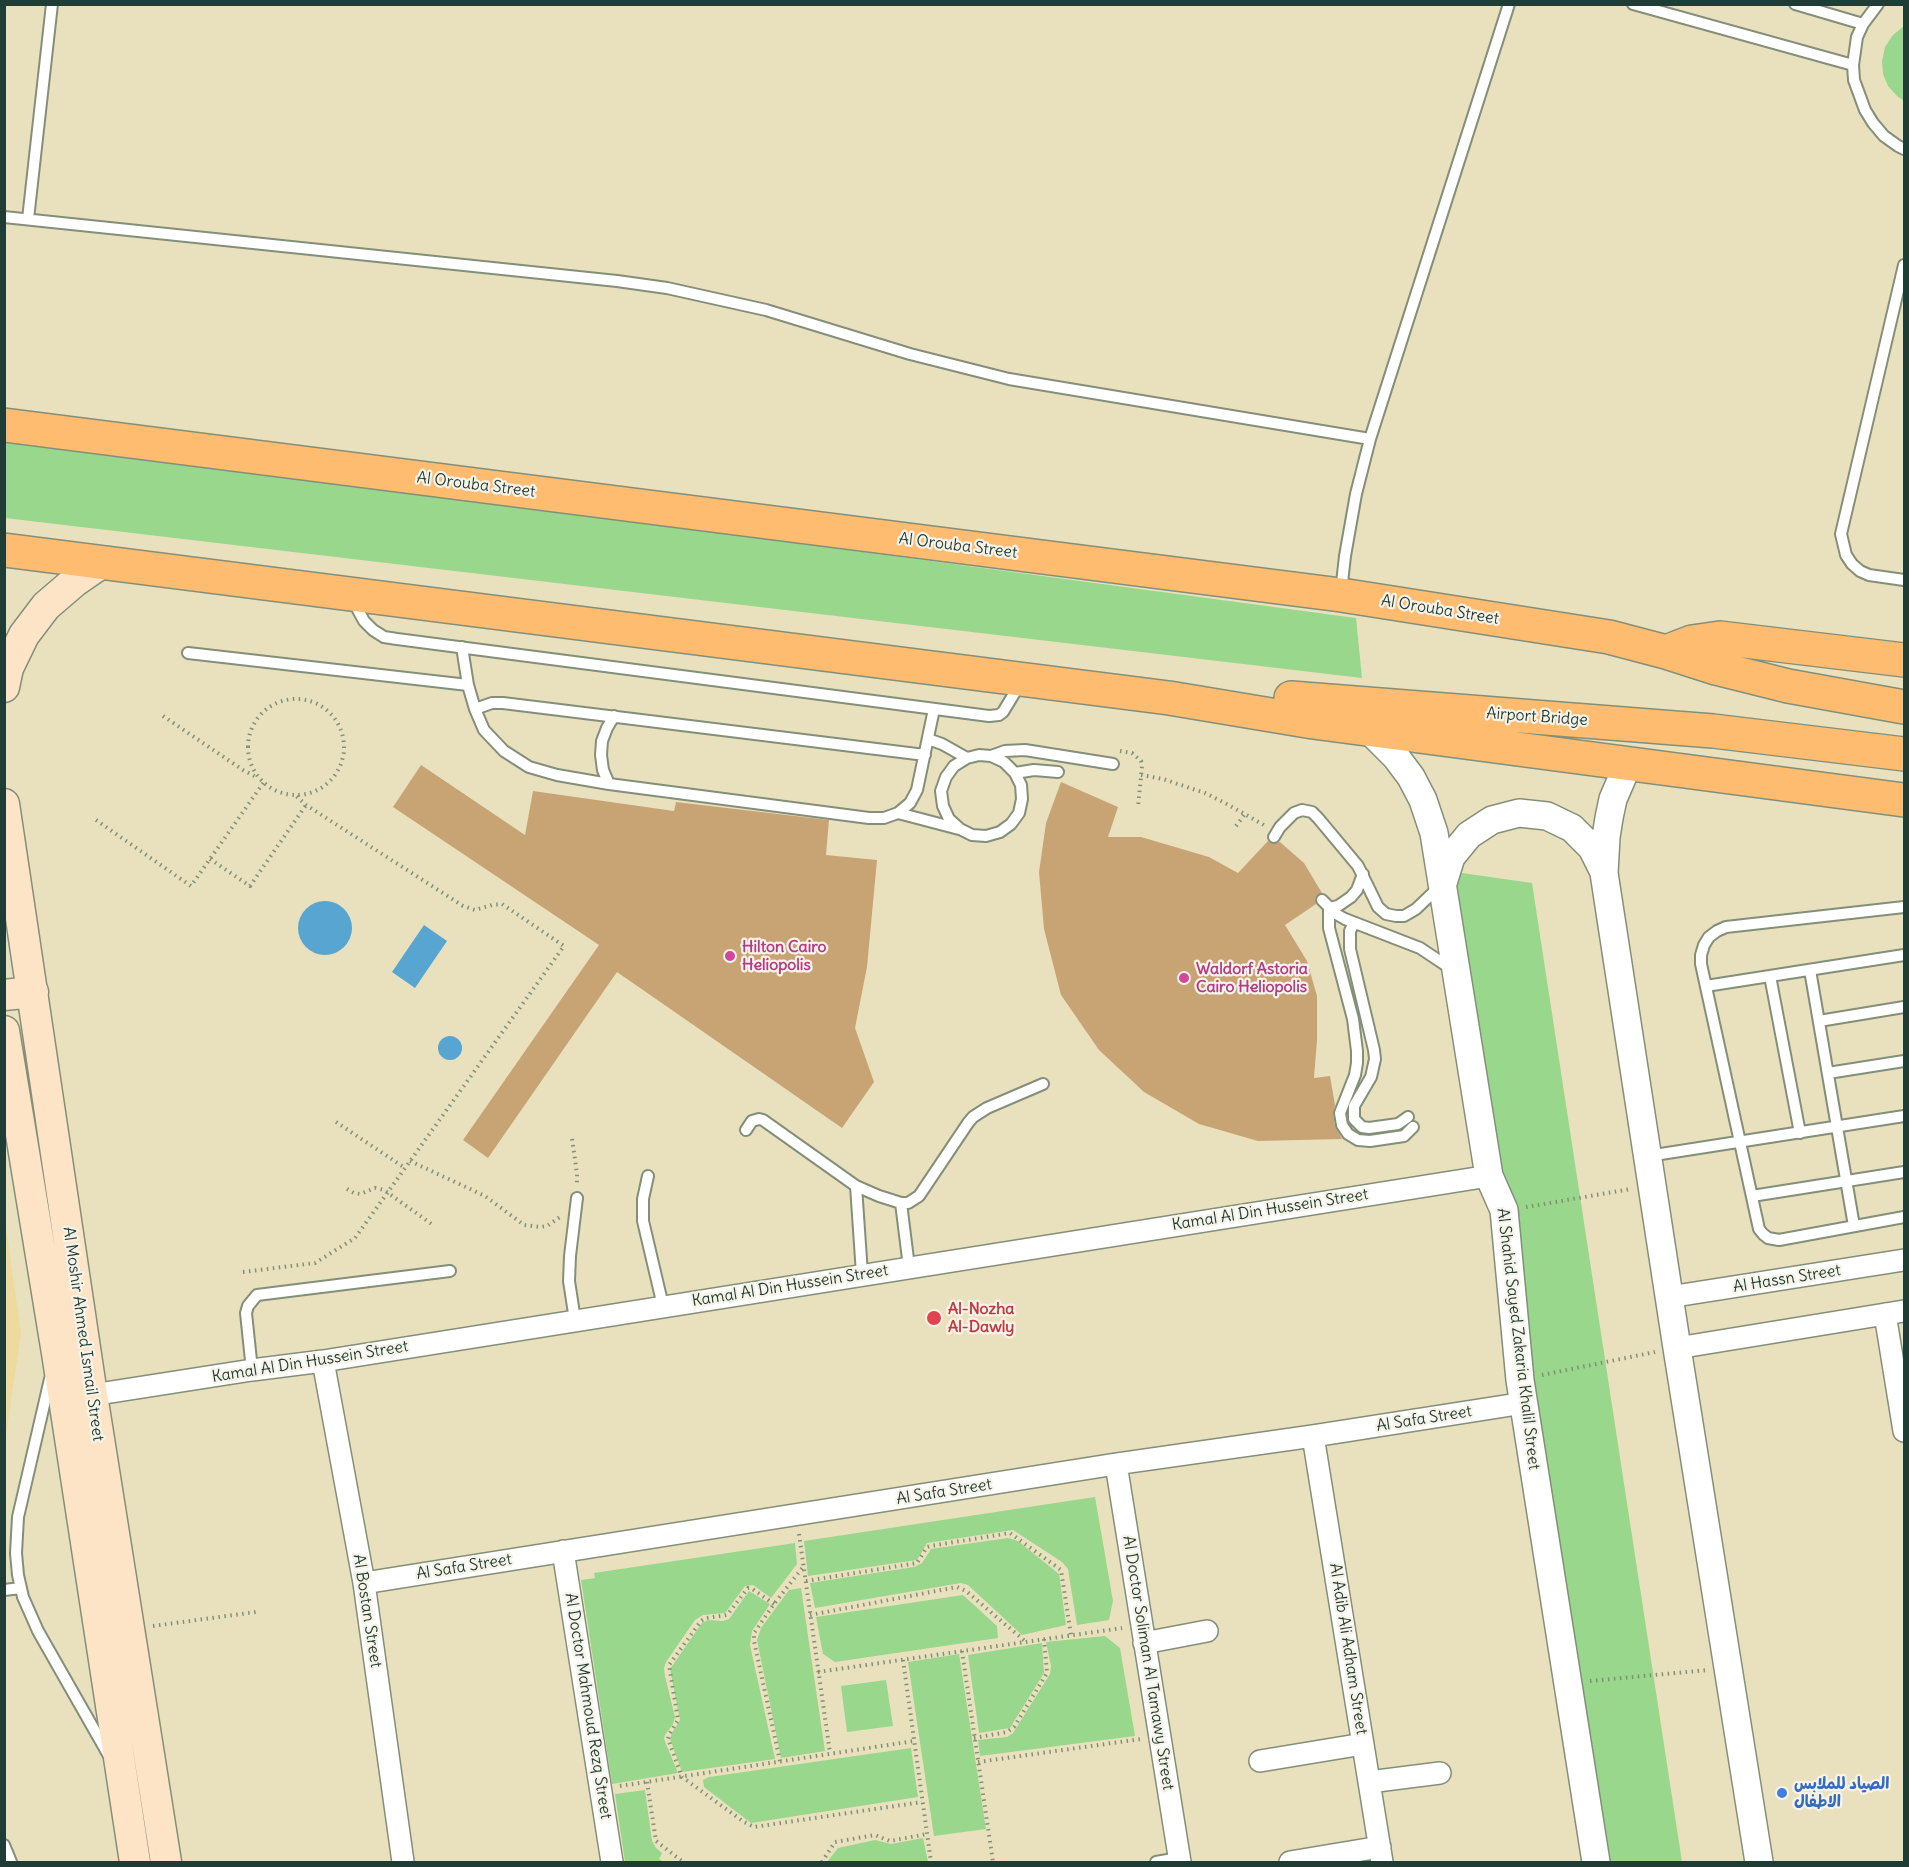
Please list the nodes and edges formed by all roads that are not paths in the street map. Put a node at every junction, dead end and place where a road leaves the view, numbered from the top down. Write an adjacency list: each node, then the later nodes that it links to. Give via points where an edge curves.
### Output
1 (52, 4): 10 (lane)
2 (1509, 4): 13 (lane)
3 (1634, 4): 7 (lane)
4 (1795, 4): 6 (lane)
5 (1878, 4): 6 (lane)
6 (1863, 24): 7 (lane)
7 (1853, 64): 8 (lane, via 1859,96 1873,123 1884,136)
8 (1905, 149)
9 (4, 217): 10 (lane)
10 (28, 219): 13 (lane, via 667,288 766,310 1009,379)
11 (1905, 265): 16 (lane, via 1841,534 1846,555 1860,571)
12 (4, 425): 18 (highway, Al Orouba Street)
13 (1370, 439): 18 (lane, via 1356,494)
14 (4, 550): 15 (highway)
15 (103, 562): 17 (highway); 25 (main road, via 46,606 24,635 8,668)
16 (1905, 580)
17 (356, 593): 19 (lane, via 364,621 384,637); 23 (highway)
18 (1341, 595): 20 (highway, Al Orouba Street, via 1609,637)
19 (462, 647): 24 (lane); 28 (lane)
20 (1665, 652): 22 (highway, via 1692,642 1720,638); 27 (highway, Al Orouba Street, via 1788,686)
21 (188, 653): 24 (lane)
22 (1905, 660)
23 (1022, 680): 26 (highway); 28 (lane, via 999,715 989,717)
24 (468, 685): 29 (lane)
25 (4, 687)
26 (1168, 698): 31 (highway); 33 (highway, Airport Bridge, via 1278,696 1713,731)
27 (1905, 707)
28 (934, 708): 32 (lane)
29 (475, 710): 30 (lane, via 503,703); 41 (lane, via 484,730 504,751 529,767)
30 (614, 716): 34 (lane); 41 (lane, via 604,734 601,755)
31 (1369, 730): 37 (highway); 49 (street, Al Shahid Sayed Zakaria Khalil Street, via 1396,757 1423,800)
32 (928, 739): 34 (lane); 36 (lane)
33 (1905, 754)
34 (925, 755): 44 (lane, via 917,790)
35 (991, 756): 36 (lane); 38 (lane, via 1025,750); 40 (lane, via 1005,762)
36 (967, 758): 45 (lane, via 954,765 942,791 949,819)
37 (1629, 762): 42 (highway); 47 (street, via 1613,800)
38 (1113, 764)
39 (1058, 772): 40 (lane)
40 (1015, 773): 45 (lane, via 1022,799 1011,824 986,836)
41 (609, 784): 44 (lane, via 869,818)
42 (1905, 800)
43 (4, 804): 58 (main road, Al Moshir Ahmed Ismail Street)
44 (898, 813): 45 (lane)
45 (960, 829)
46 (1275, 835): 48 (lane, via 1294,813 1311,812)
47 (1604, 873): 49 (street, via 1592,848 1572,828 1547,816 1519,813 1492,820 1469,835 1451,857); 76 (street)
48 (1363, 874): 49 (lane, via 1378,908 1396,916 1416,909); 50 (lane, via 1351,897 1338,906)
49 (1443, 883): 55 (street, Al Shahid Sayed Zakaria Khalil Street)
50 (1325, 904): 52 (lane); 60 (lane)
51 (1905, 907): 57 (lane, via 1726,927 1709,937 1704,945 1701,964)
52 (1354, 923): 55 (lane, via 1420,948); 59 (lane, via 1350,949)
53 (1905, 955): 54 (lane)
54 (1810, 970): 56 (lane); 62 (lane)
55 (1457, 974): 79 (street, Al Shahid Sayed Zakaria Khalil Street)
56 (1770, 976): 57 (lane); 74 (lane)
57 (1706, 986): 75 (lane)
58 (19, 994): 100 (main road, Al Moshir Ahmed Ismail Street)
59 (1362, 1000): 60 (lane); 66 (lane, via 1374,1050)
60 (1349, 1003): 65 (lane)
61 (1905, 1007): 62 (lane)
62 (1819, 1021): 67 (lane)
63 (4, 1031): 96 (main road, Al Moshir Ahmed Ismail Street)
64 (1905, 1061): 67 (lane)
65 (1358, 1063): 66 (lane); 71 (lane, via 1340,1113 1348,1134 1370,1141 1404,1136)
66 (1374, 1068): 70 (lane, via 1354,1106 1352,1113 1357,1124 1369,1128 1392,1126)
67 (1828, 1073): 72 (lane)
68 (1043, 1084): 84 (lane, via 973,1117 919,1196)
69 (1905, 1116): 72 (lane)
70 (1408, 1117)
71 (1413, 1127)
72 (1837, 1127): 74 (lane); 80 (lane)
73 (746, 1130): 81 (lane, via 752,1121 763,1120)
74 (1800, 1132): 75 (lane)
75 (1740, 1142): 76 (lane); 82 (lane)
76 (1648, 1156): 91 (street)
77 (1905, 1172): 80 (lane)
78 (648, 1176): 92 (lane, via 643,1221)
79 (1488, 1176): 88 (street, Kamal Al Din Hussein Street); 99 (street, Al Shahid Sayed Zakaria Khalil Street, via 1504,1210)
80 (1847, 1181): 82 (lane); 86 (lane)
81 (856, 1185): 84 (lane); 90 (lane)
82 (1752, 1196): 86 (lane, via 1759,1229 1774,1240)
83 (577, 1198): 94 (lane, via 569,1281)
84 (901, 1203): 88 (lane)
85 (1905, 1217): 86 (lane)
86 (1854, 1226)
87 (1905, 1260): 91 (street, Al Hassn Street)
88 (909, 1267): 90 (street, Kamal Al Din Hussein Street)
89 (450, 1271): 98 (lane, via 257,1295 246,1313)
90 (862, 1274): 92 (street, Kamal Al Din Hussein Street)
91 (1669, 1297): 95 (street)
92 (663, 1306): 94 (street, Kamal Al Din Hussein Street)
93 (1895, 1312): 95 (street); 101 (street)
94 (575, 1320): 97 (street, Kamal Al Din Hussein Street)
95 (1677, 1348): 127 (street)
96 (57, 1353): 105 (lane); 114 (main road, Al Moshir Ahmed Ismail Street)
97 (323, 1361): 98 (street, Kamal Al Din Hussein Street); 106 (street, Al Bostan Street)
98 (252, 1370): 100 (street, Kamal Al Din Hussein Street)
99 (1522, 1391): 102 (street, Al Safa Street); 126 (street, Al Shahid Sayed Zakaria Khalil Street)
100 (92, 1395): 121 (main road, Al Moshir Ahmed Ismail Street)
101 (1905, 1431)
102 (1313, 1436): 103 (street, Al Safa Street); 111 (street, Al Adib Ali Adham Street)
103 (1116, 1464): 104 (street, Al Safa Street); 110 (street, Al Doctor Soliman Al Tamawy Street)
104 (563, 1551): 106 (street, Al Safa Street); 123 (street, Al Doctor Mahmoud Rezq Street)
105 (10, 1554): 107 (lane)
106 (364, 1583): 122 (street, Al Bostan Street)
107 (21, 1588): 108 (lane); 114 (lane, via 38,1631)
108 (4, 1590)
109 (1207, 1631): 110 (street)
110 (1142, 1634): 118 (street, Al Doctor Soliman Al Tamawy Street)
111 (1363, 1744): 112 (street); 115 (street, Al Adib Ali Adham Street)
112 (1260, 1761)
113 (1440, 1773): 115 (street)
114 (121, 1777): 120 (main road, Al Moshir Ahmed Ismail Street)
115 (1369, 1782): 117 (street, Al Adib Ali Adham Street)
116 (4, 1845): 119 (lane)
117 (1381, 1855): 125 (street)
118 (1180, 1860): 124 (lane)
119 (11, 1863)
120 (135, 1863)
121 (166, 1863)
122 (403, 1863)
123 (612, 1863)
124 (1156, 1863)
125 (1290, 1863)
126 (1596, 1863)
127 (1759, 1863)

